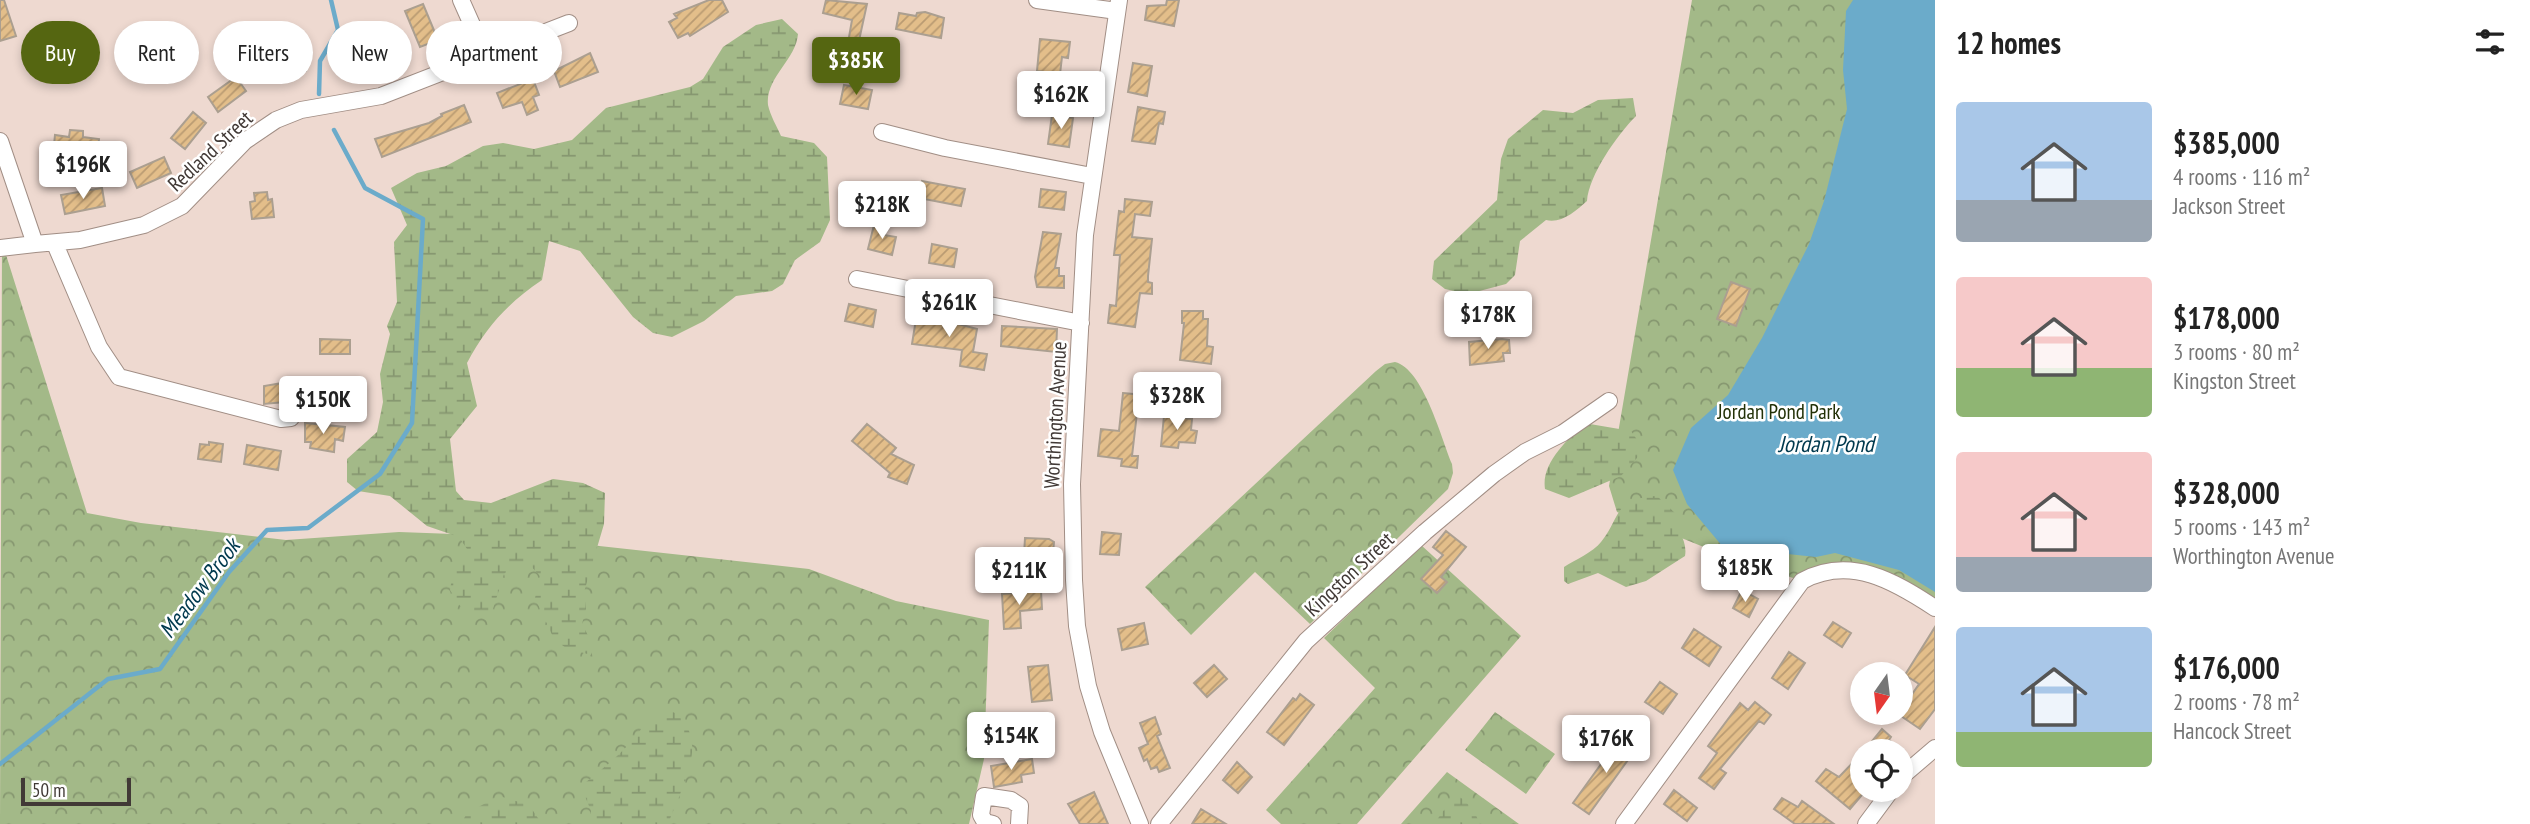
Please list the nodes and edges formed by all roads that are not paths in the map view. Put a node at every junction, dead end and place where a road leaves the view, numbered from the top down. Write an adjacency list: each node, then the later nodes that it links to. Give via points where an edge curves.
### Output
1 (461, 0): 4 (street)
2 (1037, 0): 3 (street)
3 (1118, 6): 10 (street, Worthington Avenue)
4 (470, 21)
5 (569, 23): 6 (street, Redland Street)
6 (562, 26)
7 (426, 78): 12 (street, Redland Street, via 381,96 288,114 245,141 204,187 170,214 120,232)
8 (882, 132): 10 (street)
9 (0, 141): 11 (street)
10 (1092, 176): 15 (street, Worthington Avenue)
11 (35, 244): 12 (street, Redland Street); 13 (street, Redland Street)
12 (55, 244): 17 (street, via 99,347 119,377)
13 (0, 248)
14 (857, 279): 15 (street)
15 (1081, 323): 24 (street, Worthington Avenue, via 1072,484 1076,622 1094,709)
16 (1609, 401): 25 (street, Kingston Street, via 1494,474 1306,641)
17 (291, 418)
18 (1935, 608): 26 (street, via 1864,571 1827,570 1796,587)
19 (1935, 748): 20 (street)
20 (1913, 767)
21 (1882, 802): 27 (street)
22 (993, 824): 23 (street, via 981,815 984,796 1020,806)
23 (1019, 824)
24 (1140, 824)
25 (1159, 824)
26 (1624, 824)
27 (1866, 824)

